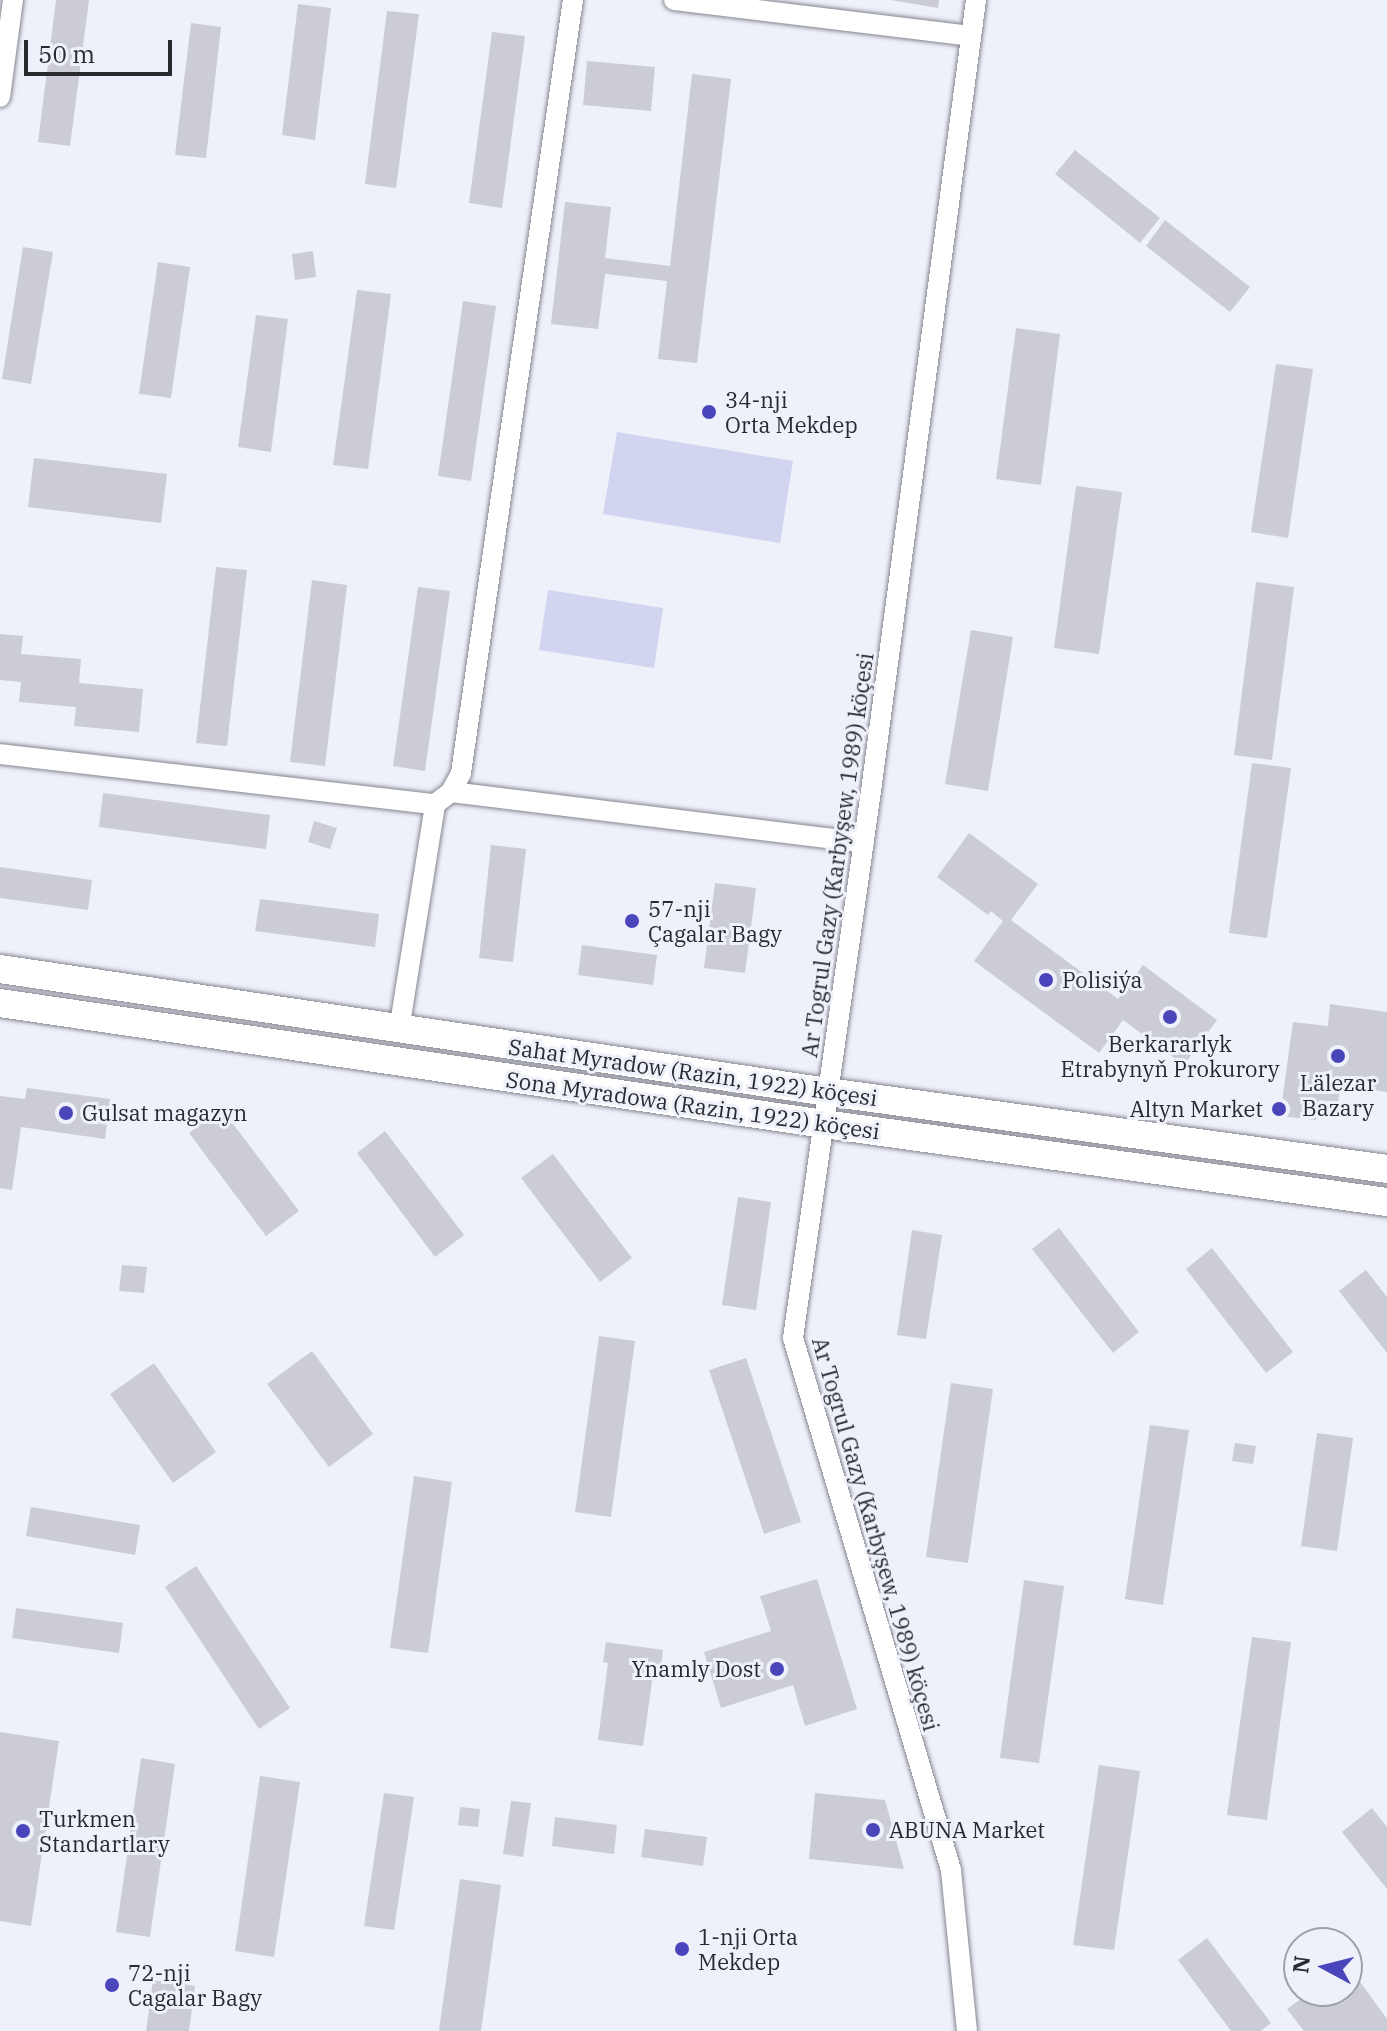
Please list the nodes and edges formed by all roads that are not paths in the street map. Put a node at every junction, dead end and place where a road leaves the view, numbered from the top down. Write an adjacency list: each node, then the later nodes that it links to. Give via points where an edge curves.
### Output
1 (13, 0): 6 (street)
2 (573, 0): 8 (street, via 461,773)
3 (674, 0): 5 (street)
4 (976, 0): 5 (street, Ar Togrul Gazy (Karbyşew, 1989) köçesi)
5 (971, 36): 9 (street, Ar Togrul Gazy (Karbyşew, 1989) köçesi)
6 (0, 97)
7 (0, 754): 8 (street)
8 (443, 798): 9 (street); 12 (street)
9 (864, 843): 13 (street, Ar Togrul Gazy (Karbyşew, 1989) köçesi)
10 (0, 969): 12 (main road, Sahat Myradow (Razin, 1922) köçesi)
11 (7, 1009): 14 (main road, Sona Myradowa (Razin, 1922) köçesi)
12 (399, 1030): 13 (main road, Sahat Myradow (Razin, 1922) köçesi)
13 (828, 1092): 14 (street, Ar Togrul Gazy (Karbyşew, 1989) köçesi); 15 (main road, Sahat Myradow (Razin, 1922) köçesi)
14 (824, 1124): 16 (main road, Sona Myradowa (Razin, 1922) köçesi); 17 (street, Ar Togrul Gazy (Karbyşew, 1989) köçesi, via 793,1338 951,1870)
15 (1387, 1169)
16 (1387, 1202)
17 (967, 2031)

